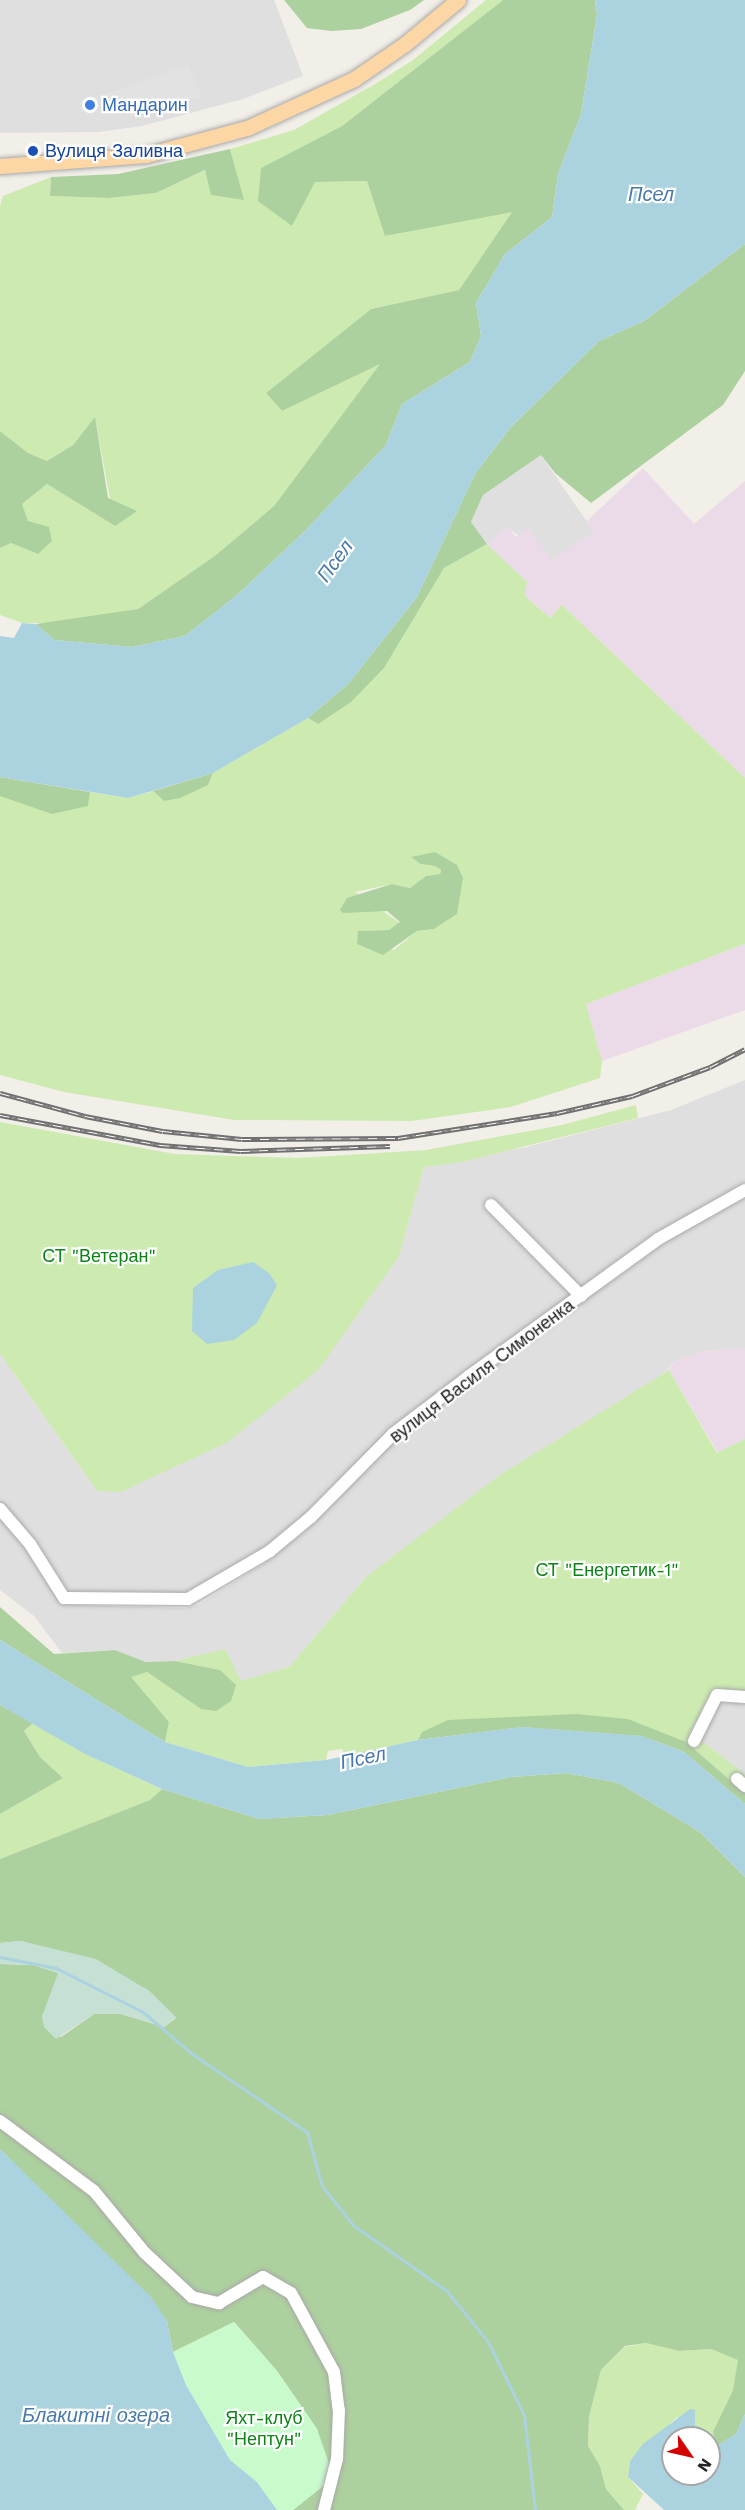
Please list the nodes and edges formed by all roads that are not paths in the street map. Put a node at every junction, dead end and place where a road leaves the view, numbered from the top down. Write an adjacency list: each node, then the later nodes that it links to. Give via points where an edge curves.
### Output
1 (458, 0): 2 (main road, via 354,79 247,128 146,155)
2 (0, 166)
3 (745, 1190): 5 (street, вулиця Василя Симоненка, via 658,1239)
4 (490, 1205): 5 (street)
5 (581, 1296): 6 (street, вулиця Василя Симоненка, via 393,1434 311,1517 270,1551 188,1599 64,1598 30,1544)
6 (0, 1509)
7 (745, 1697): 8 (street, via 717,1695)
8 (694, 1741)
9 (0, 2121): 10 (street, via 94,2191 145,2253 192,2297 219,2303 263,2277 291,2293 334,2372 339,2410 337,2460)
10 (324, 2510)

